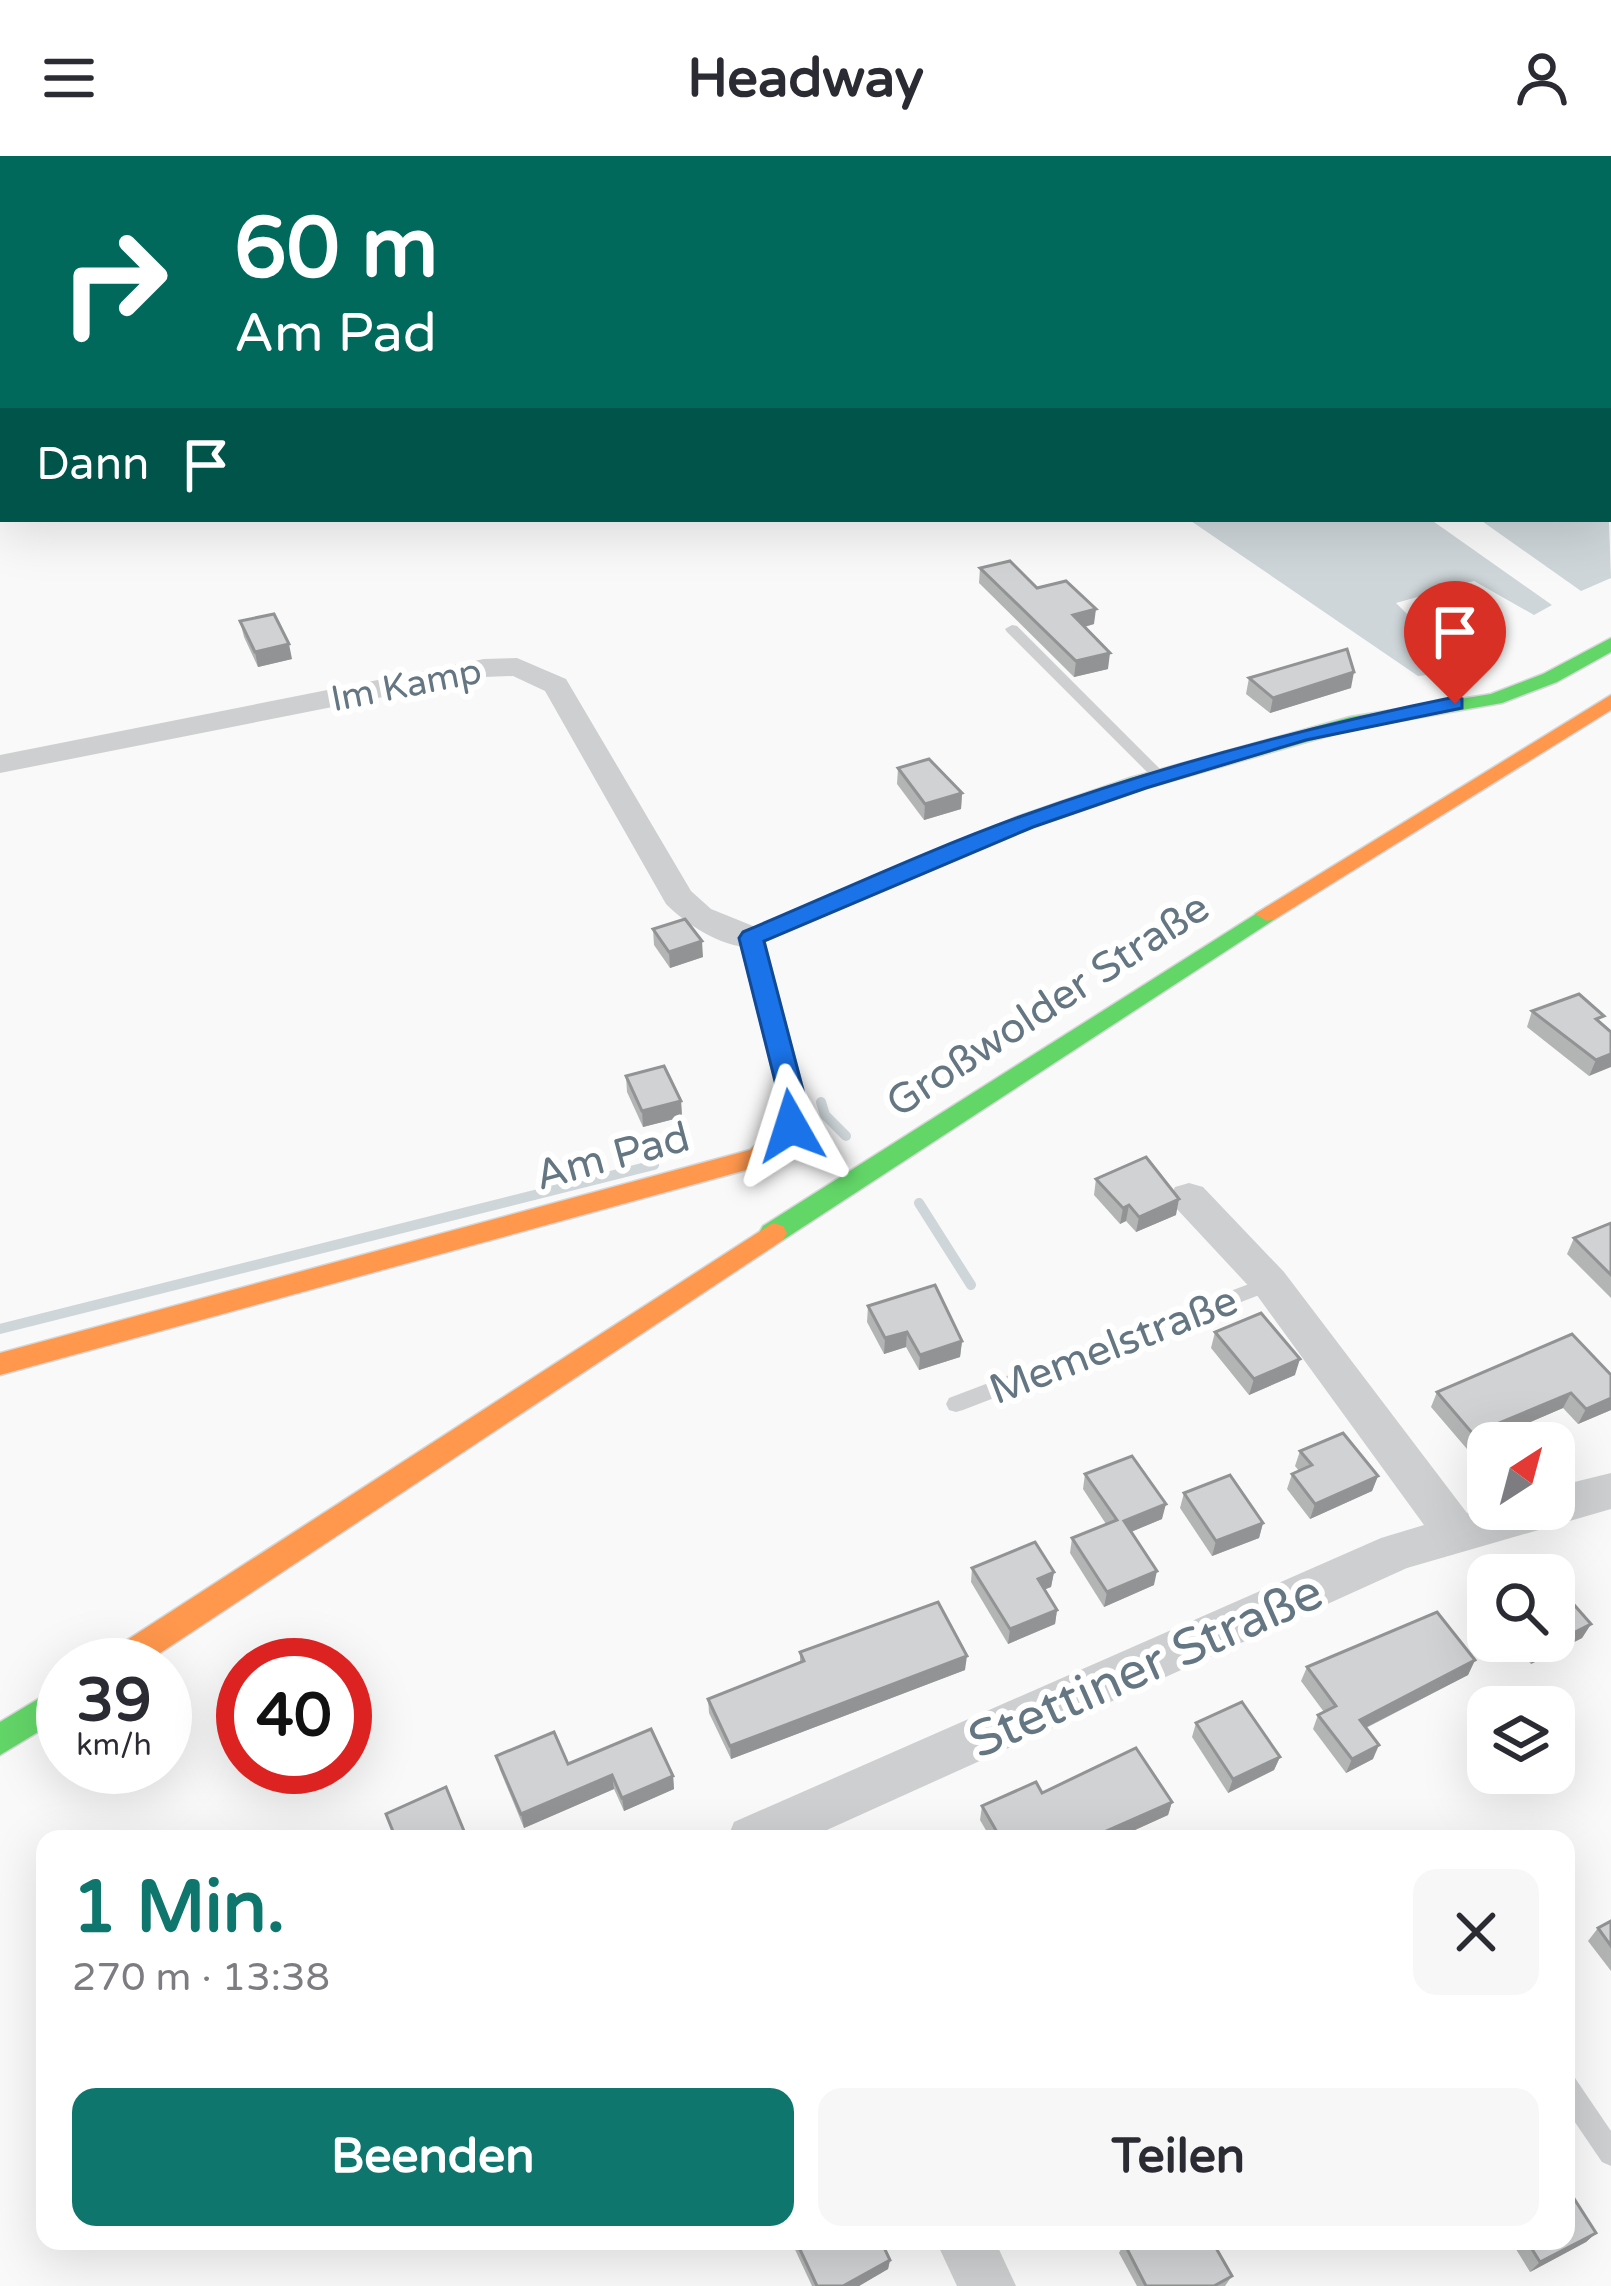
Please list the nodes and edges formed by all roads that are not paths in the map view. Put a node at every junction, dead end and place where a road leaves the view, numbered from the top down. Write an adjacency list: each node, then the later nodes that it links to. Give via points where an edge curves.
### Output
1 (1012, 629): 5 (lane)
2 (1611, 644): 5 (street, via 1496,699 1350,723)
3 (1611, 701): 15 (street, Großwolder Straße, via 1102,1016)
4 (0, 764): 6 (street, Im Kamp, via 517,667 556,685 678,897 699,917)
5 (1159, 776): 6 (street, via 1025,822)
6 (751, 938): 9 (street, Am Pad, via 795,1109 791,1126 759,1157)
7 (1190, 1197): 8 (street, Memelstraße)
8 (1270, 1283): 10 (lane, Memelstraße); 14 (street, Memelstraße)
9 (0, 1364)
10 (956, 1404)
11 (1611, 1491): 12 (street)
12 (1575, 1500)
13 (1467, 1530): 14 (street, Stettiner Straße)
14 (1456, 1533): 18 (street, Stettiner Straße, via 1397,1552)
15 (156, 1638)
16 (36, 1717): 17 (street)
17 (0, 1740)
18 (777, 1830)
19 (1575, 2100): 20 (lane)
20 (1611, 2153)
21 (969, 2250): 22 (street)
22 (987, 2286)

